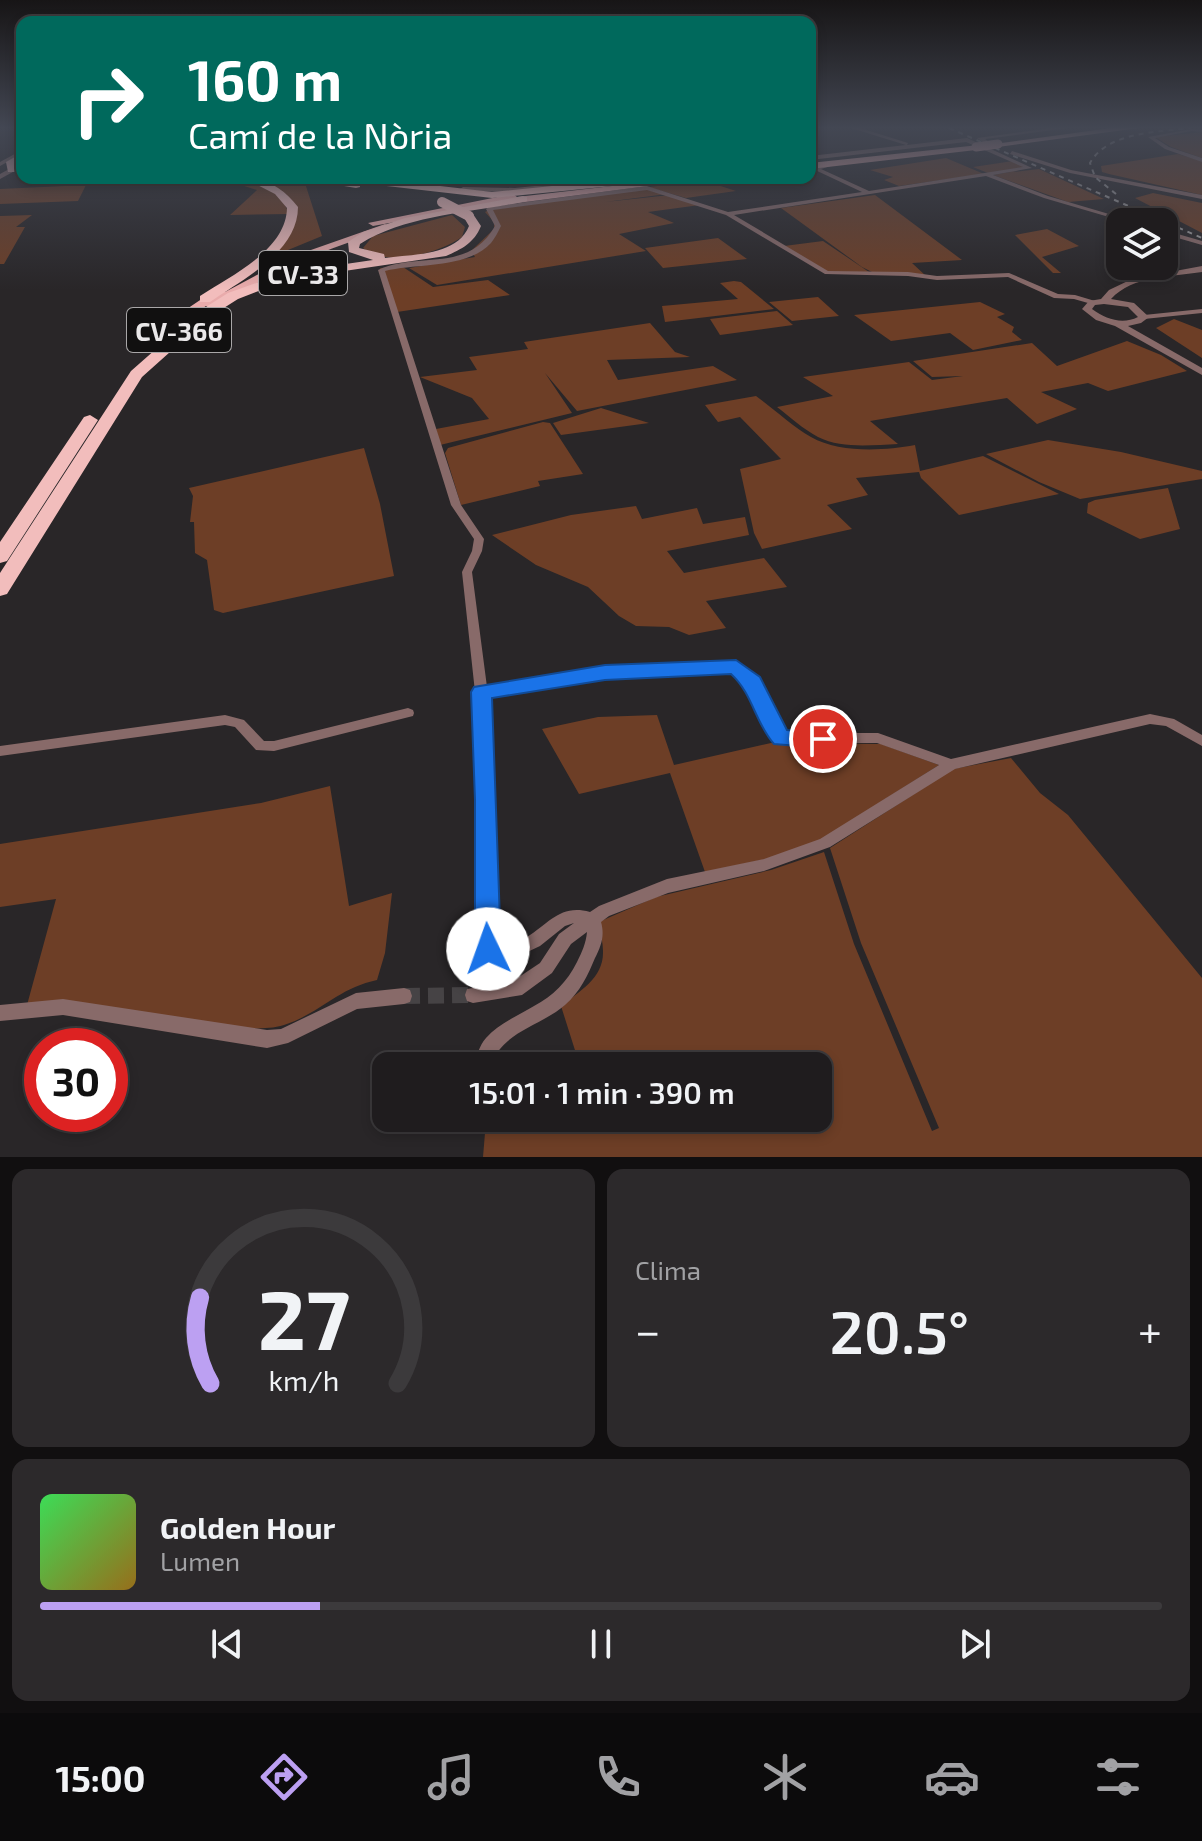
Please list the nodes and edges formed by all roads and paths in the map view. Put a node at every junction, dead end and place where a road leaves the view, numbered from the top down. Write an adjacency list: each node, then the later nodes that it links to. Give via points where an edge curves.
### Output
1 (842, 182): 14 (street)
2 (934, 182): 14 (street)
3 (1008, 182): 19 (street)
4 (1126, 182): 15 (street)
5 (262, 184): 28 (highway, CV-33, via 290,203 291,230 281,245)
6 (345, 184): 17 (highway)
7 (362, 184): 17 (highway)
8 (396, 184): 11 (highway, via 492,195)
9 (427, 184): 10 (street, via 497,191)
10 (568, 184)
11 (602, 184)
12 (623, 184): 28 (main road, CV-366, via 473,202 348,230 254,269)
13 (652, 184): 16 (main road, CV-366)
14 (867, 192): 18 (street)
15 (1202, 197)
16 (523, 199): 20 (highway, via 373,232 354,242 353,249 382,258 438,251 467,235); 32 (main road, CV-366, via 394,224 313,251 198,314)
17 (440, 202): 20 (highway, bridge)
18 (728, 214): 24 (street, via 827,273 1009,275 1057,296); 35 (street, via 647,188 489,209 498,226 495,235 470,254 381,270 456,505 479,539 467,572)
19 (1106, 214)
20 (465, 217): 32 (highway, CV-33, via 475,226 473,235 442,253 316,270 233,296)
21 (1178, 236): 22 (street)
22 (1202, 243)
23 (1202, 271): 24 (street, via 1129,283); 25 (street, via 1130,286 1121,296)
24 (1098, 302): 25 (street); 29 (street, via 1087,307 1089,312)
25 (1125, 304): 27 (street)
26 (1202, 311): 27 (street)
27 (1141, 317): 29 (street); 30 (street)
28 (175, 321): 33 (highway, CV-33, via 122,374)
29 (1115, 323): 30 (street)
30 (1148, 340): 31 (street)
31 (1202, 372)
32 (136, 374): 34 (highway, CV-33)
33 (0, 557)
34 (0, 589)
35 (481, 692): 39 (street, via 605,673 736,667 753,682 782,738 878,738); 40 (street, via 488,949 514,949 570,916)
36 (408, 713): 38 (street, via 274,746 261,746 239,723 225,720)
37 (1202, 741): 39 (street, via 1169,722 1150,719)
38 (0, 751)
39 (951, 764): 40 (street, via 825,843 764,865 667,886)
40 (591, 919): 41 (street, via 565,939 532,979 516,989); 44 (street, via 596,934 581,974 542,1013 495,1040)
41 (473, 995)
42 (404, 996): 43 (street, via 356,1001 282,1037 267,1039 63,1007)
43 (0, 1013)
44 (489, 1052)

